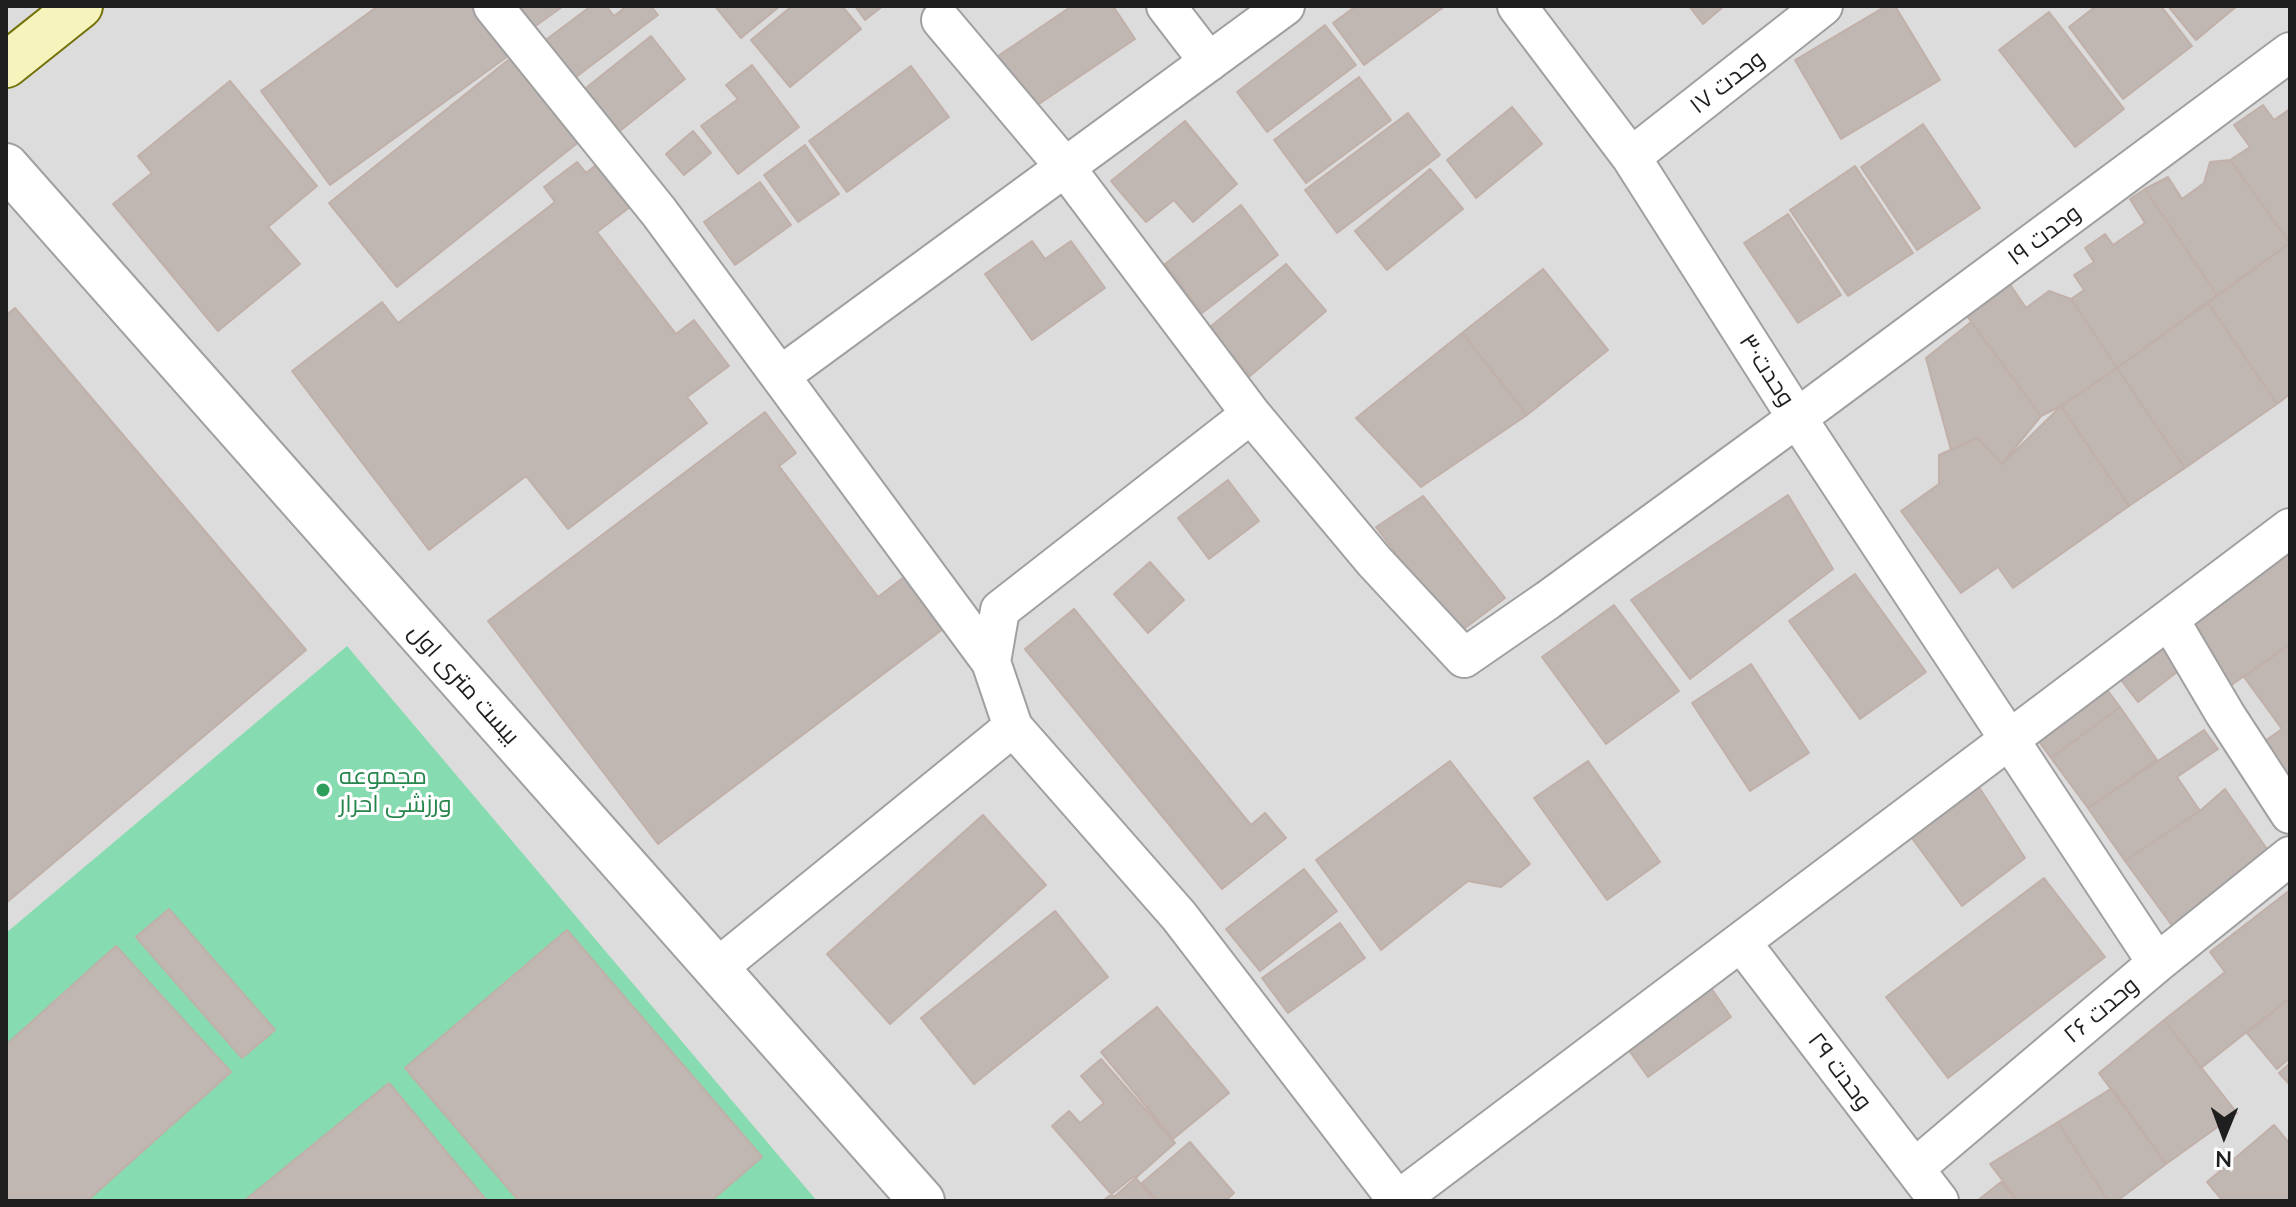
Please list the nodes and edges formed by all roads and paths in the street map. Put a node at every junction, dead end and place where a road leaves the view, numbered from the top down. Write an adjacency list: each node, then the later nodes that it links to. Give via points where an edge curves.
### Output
1 (80, 6): 10 (main road)
2 (493, 6): 14 (street, via 659,212)
3 (1166, 6): 9 (street)
4 (1285, 6): 9 (street)
5 (1517, 6): 11 (street, وحدت۳۰)
6 (1823, 6): 11 (street, وحدت ۱۷)
7 (941, 20): 13 (street)
8 (2290, 52): 16 (street, وحدت ۱۹)
9 (1209, 62): 13 (street)
10 (6, 65)
11 (1631, 157): 16 (street, وحدت۳۰)
12 (6, 166): 26 (street, بیست متری اول)
13 (1065, 167): 14 (street); 15 (street)
14 (780, 376): 19 (street)
15 (1251, 414): 16 (street, وحدت ۱۹, via 1374,561 1464,658); 19 (street, via 1000,610)
16 (1797, 418): 21 (street, وحدت۳۰)
17 (2290, 528): 18 (street)
18 (2169, 619): 21 (street); 22 (street)
19 (991, 662): 20 (street)
20 (1013, 727): 26 (street); 29 (street, via 1179,916)
21 (2009, 740): 24 (street); 25 (street, وحدت۳۰)
22 (2290, 814)
23 (2290, 856): 25 (street, وحدت ۲۶)
24 (1741, 942): 27 (street, وحدت ۲۹); 29 (street)
25 (2157, 963): 27 (street, وحدت ۲۶)
26 (716, 969): 28 (street, بیست متری اول)
27 (1915, 1168): 30 (street, وحدت ۲۹)
28 (922, 1201)
29 (1398, 1201)
30 (1939, 1201)

